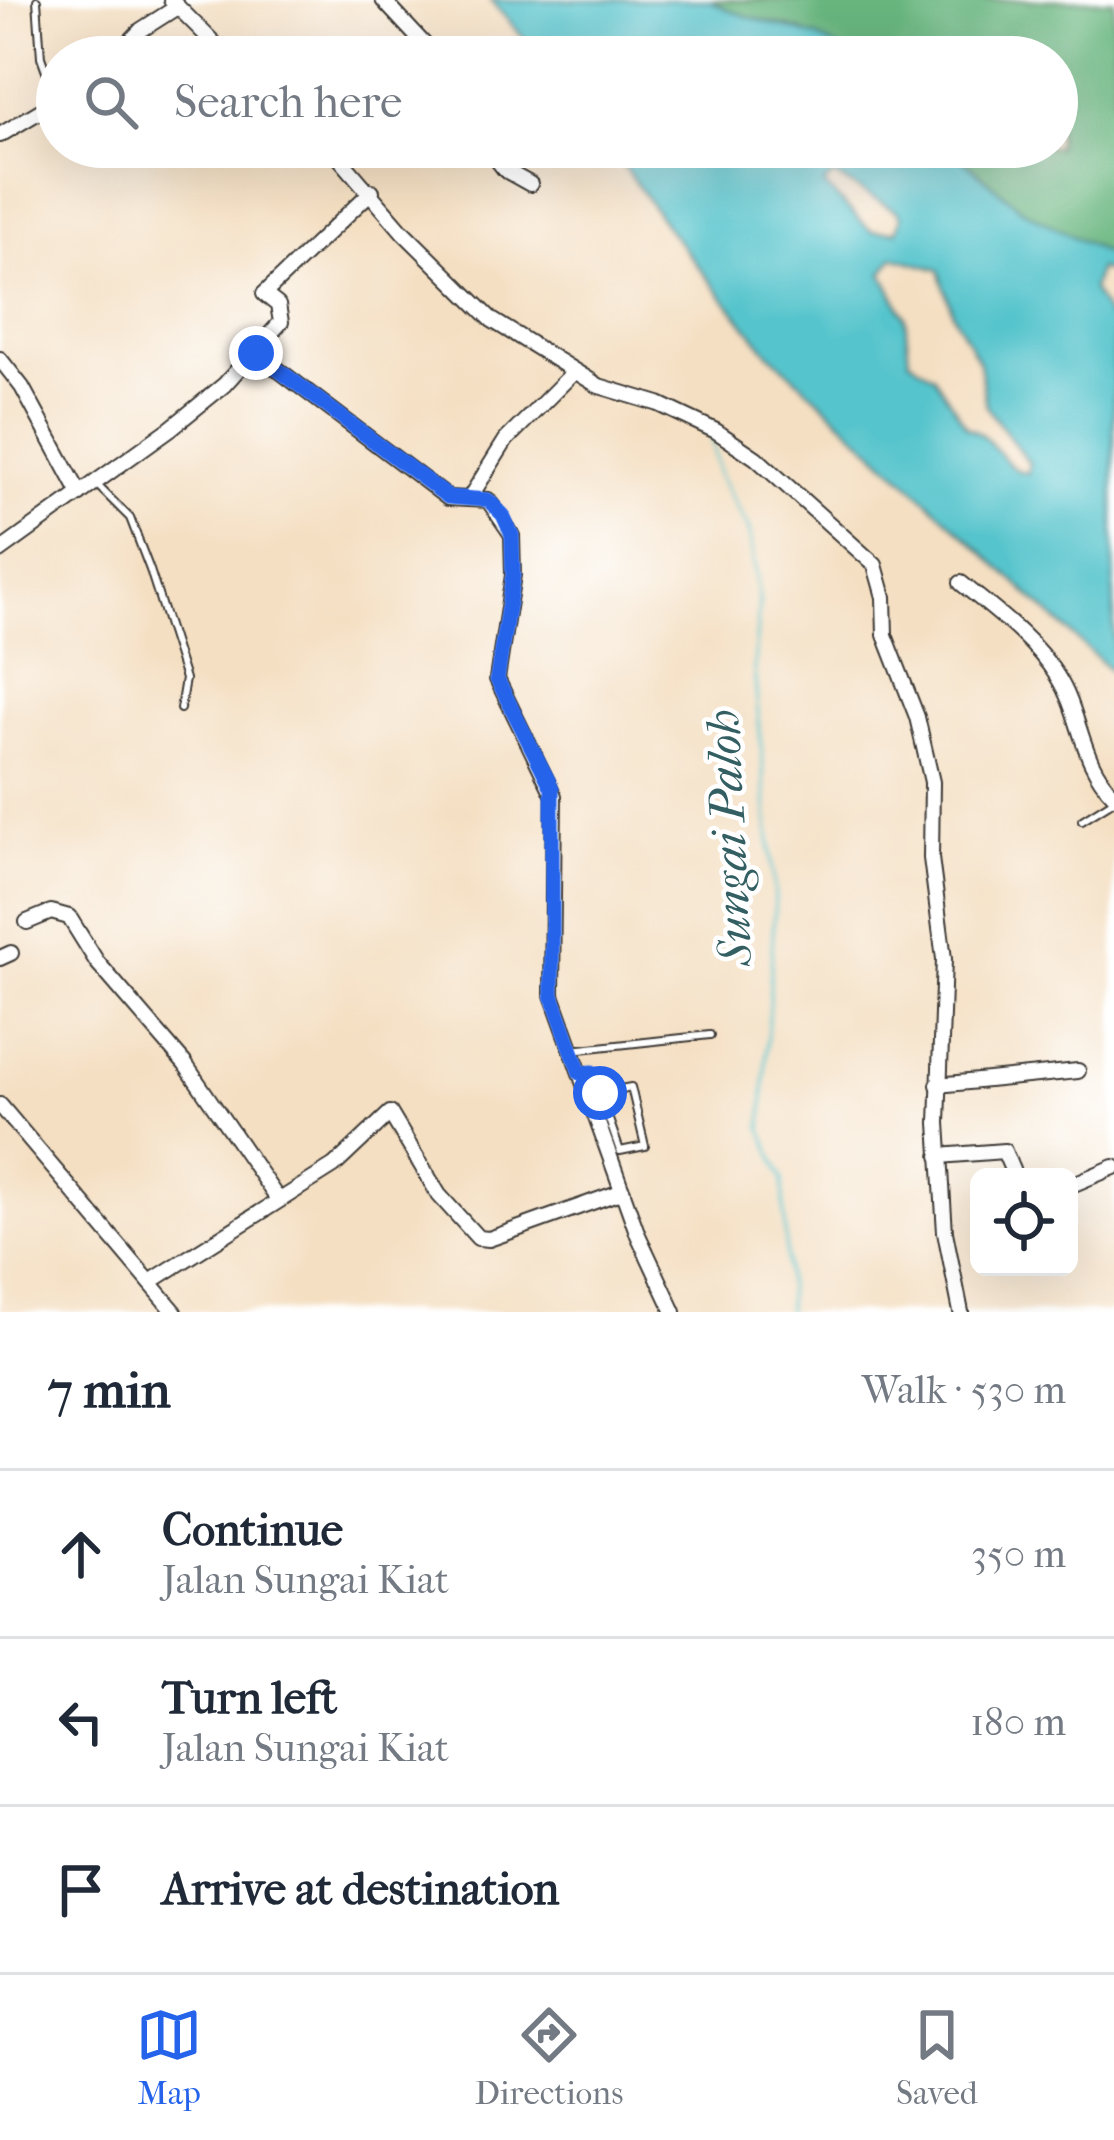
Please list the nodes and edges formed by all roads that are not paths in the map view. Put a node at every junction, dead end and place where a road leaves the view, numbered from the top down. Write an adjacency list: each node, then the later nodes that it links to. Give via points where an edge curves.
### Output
1 (37, 0): 4 (lane)
2 (383, 0): 7 (street)
3 (174, 4): 5 (street); 6 (street)
4 (40, 36)
5 (135, 36)
6 (207, 36)
7 (416, 36)
8 (36, 114): 9 (street)
9 (0, 135)
10 (350, 168): 13 (street)
11 (503, 168): 12 (street)
12 (530, 184)
13 (372, 191): 14 (street, via 264,294 278,305 280,322); 16 (street, via 460,294)
14 (256, 353): 17 (street); 19 (street, via 448,497)
15 (0, 359): 18 (street)
16 (574, 372): 19 (street, via 506,440); 30 (street, via 698,422 756,458 862,552 880,579 885,635 932,782 931,858 944,959)
17 (96, 483): 18 (street); 22 (lane, via 130,518 150,570 185,680)
18 (80, 494): 20 (street)
19 (469, 499): 27 (street, via 488,500 512,535 497,679 554,796 552,995)
20 (0, 551)
21 (961, 583): 23 (street, via 1056,673 1090,765)
22 (180, 709)
23 (1114, 798): 24 (lane)
24 (1082, 820)
25 (27, 922): 38 (street, via 51,912 69,917)
26 (710, 1035): 27 (lane)
27 (570, 1050): 29 (street)
28 (1078, 1071): 30 (street)
29 (580, 1073): 31 (lane, via 592,1072); 37 (street)
30 (938, 1085): 33 (street)
31 (600, 1093): 31 (lane, via 631,1087 645,1146 620,1151)
32 (0, 1105): 39 (street)
33 (940, 1156): 35 (street, via 1004,1151); 42 (street)
34 (1114, 1167): 36 (street)
35 (1011, 1168)
36 (1078, 1182)
37 (622, 1191): 38 (street, via 478,1238 439,1195 390,1113 334,1166); 41 (street)
38 (277, 1198): 39 (street)
39 (150, 1282): 40 (street)
40 (176, 1312)
41 (674, 1312)
42 (961, 1312)

